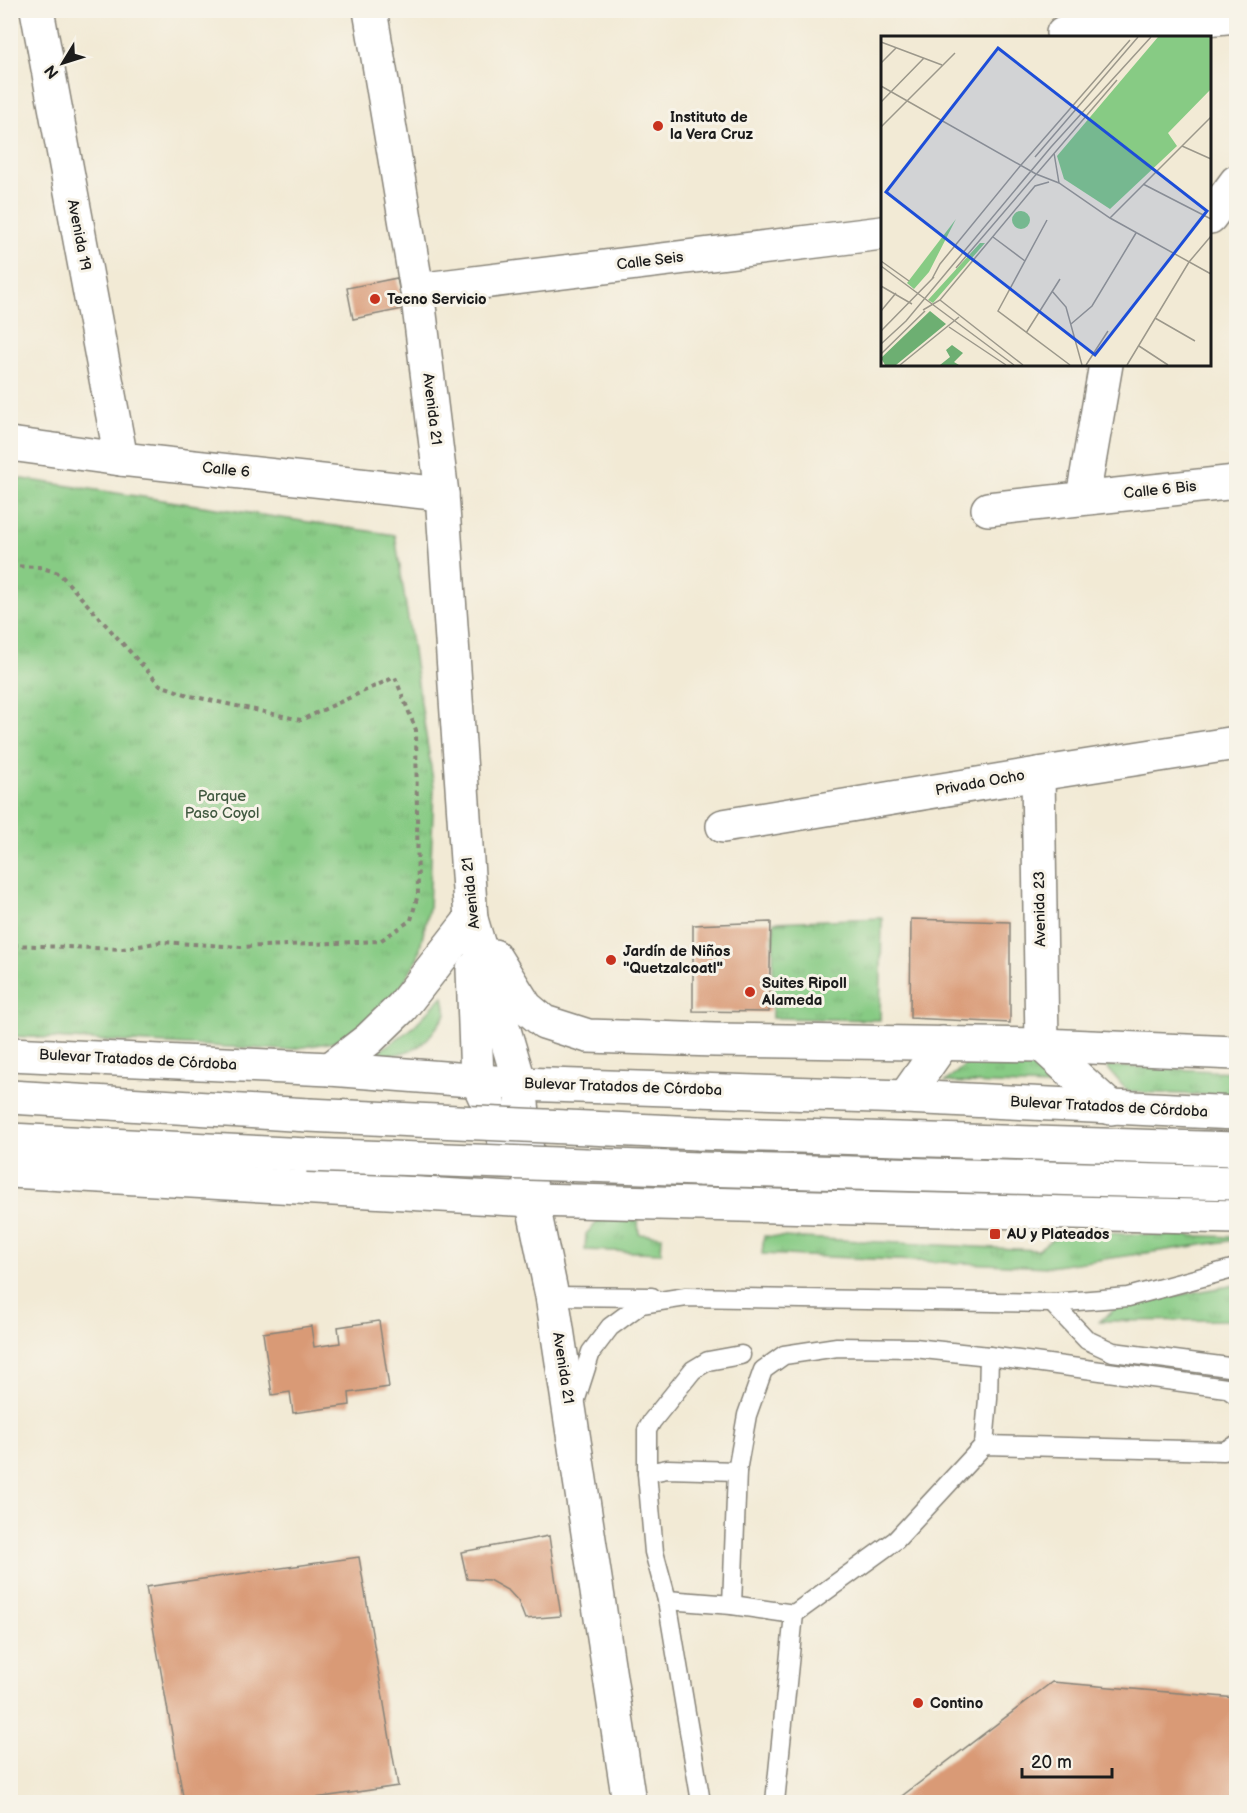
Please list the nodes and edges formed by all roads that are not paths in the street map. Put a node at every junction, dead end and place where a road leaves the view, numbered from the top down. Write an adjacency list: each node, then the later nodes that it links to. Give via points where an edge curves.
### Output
1 (37, 10): 11 (street, Avenida 19)
2 (370, 10): 8 (street, Avenida 21)
3 (1236, 16): 4 (street)
4 (1063, 33)
5 (1236, 182): 6 (street)
6 (1211, 214)
7 (881, 233): 8 (street, Calle Seis)
8 (417, 290): 13 (street, Avenida 21)
9 (1106, 366): 14 (street)
10 (10, 444): 11 (street, Calle 6)
11 (121, 459): 13 (street, Calle 6)
12 (1236, 482): 14 (street, Calle 6 Bis)
13 (442, 494): 19 (street, Avenida 21)
14 (1083, 497): 15 (street, Calle 6 Bis)
15 (988, 509)
16 (1236, 743): 17 (street, Privada Ocho)
17 (1038, 774): 18 (street, Privada Ocho); 21 (street, Avenida 23)
18 (723, 826)
19 (471, 919): 20 (street, via 526,1007 544,1022 588,1036); 24 (street, via 402,1007); 25 (street); 26 (street, Avenida 21)
20 (943, 1043): 21 (street); 28 (street)
21 (1042, 1045): 22 (street); 29 (street)
22 (1236, 1053)
23 (10, 1054): 24 (street, Bulevar Tratados de Córdoba)
24 (330, 1069): 25 (street, Bulevar Tratados de Córdoba)
25 (477, 1080): 26 (street, Bulevar Tratados de Córdoba); 35 (street)
26 (520, 1084): 28 (street, Bulevar Tratados de Córdoba); 35 (street, Avenida 21)
27 (10, 1097): 32 (street, bridge, via 698,1133)
28 (905, 1097): 29 (street, Bulevar Tratados de Córdoba)
29 (1111, 1108): 30 (street, Bulevar Tratados de Córdoba)
30 (1236, 1113)
31 (10, 1140): 34 (street, bridge, via 699,1169)
32 (1236, 1149)
33 (10, 1171): 35 (street)
34 (1236, 1183)
35 (532, 1200): 36 (street); 38 (street, Avenida 21)
36 (1236, 1217)
37 (1236, 1268): 40 (lane, via 1128,1297)
38 (552, 1296): 39 (lane); 45 (street, Avenida 21)
39 (686, 1297): 40 (lane); 45 (lane, via 640,1304 610,1327 591,1352)
40 (1052, 1303): 43 (lane, via 1087,1340 1113,1352)
41 (741, 1355): 49 (lane, via 708,1361 693,1370 659,1412 647,1430)
42 (989, 1356): 44 (lane, via 1226,1388); 46 (lane); 48 (lane, via 914,1348 837,1347 784,1355 763,1370 747,1415)
43 (1236, 1368)
44 (1236, 1395)
45 (570, 1418): 53 (street, Avenida 21)
46 (984, 1445): 47 (lane, via 1224,1451); 52 (lane, via 896,1540)
47 (1236, 1445)
48 (737, 1471): 49 (lane, via 668,1469); 51 (lane)
49 (647, 1473): 50 (lane, via 654,1552)
50 (667, 1600): 51 (lane); 54 (lane)
51 (732, 1605): 52 (lane)
52 (794, 1614): 55 (lane)
53 (628, 1803)
54 (701, 1803)
55 (775, 1803)

